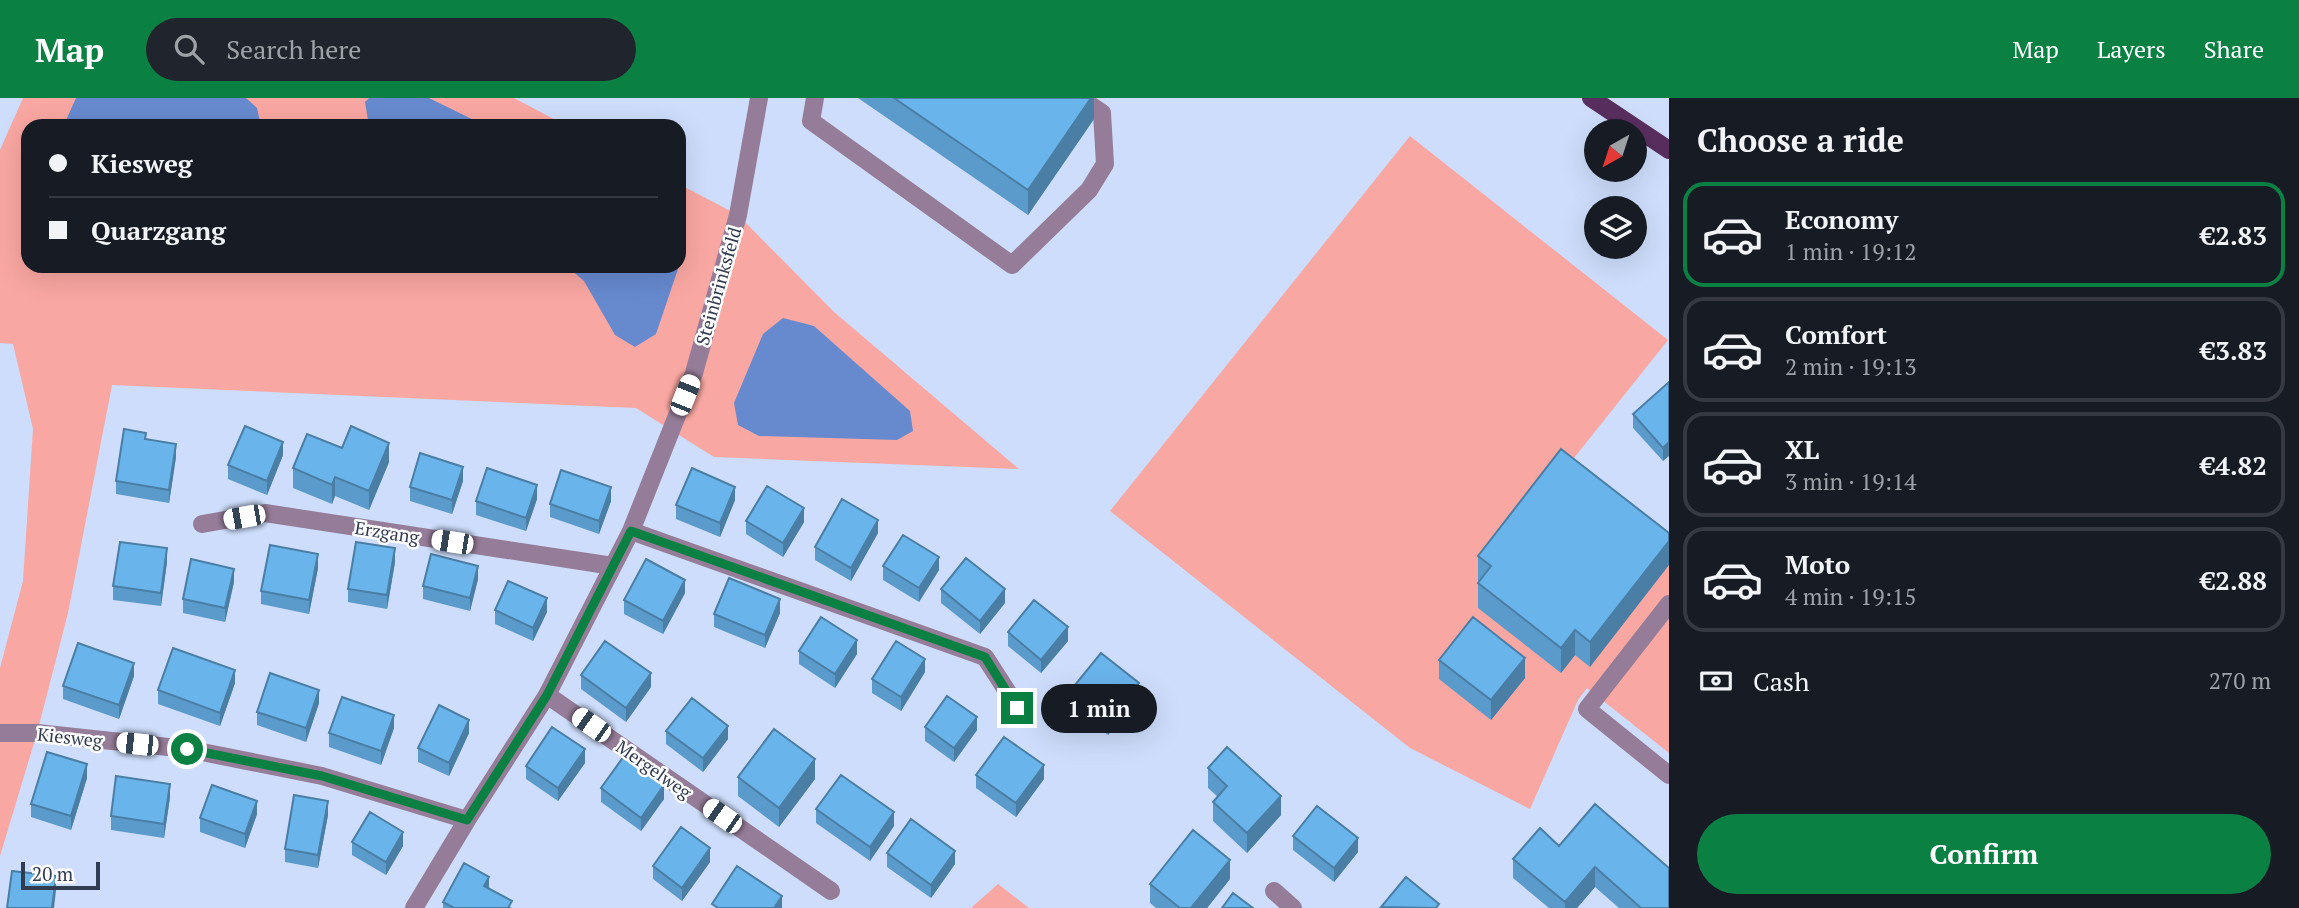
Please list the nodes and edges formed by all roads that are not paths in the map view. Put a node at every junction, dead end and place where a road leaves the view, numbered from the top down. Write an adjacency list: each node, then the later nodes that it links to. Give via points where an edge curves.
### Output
1 (759, 98): 7 (street, Steinbrinksfeld, via 738,215 694,373)
2 (815, 98): 3 (street, via 811,121 1012,265 1089,190 1105,164 1102,113)
3 (1080, 98)
4 (1591, 98): 5 (main road)
5 (1669, 150)
6 (202, 524): 8 (street, Erzgang, via 265,513)
7 (631, 531): 8 (street, Steinbrinksfeld); 11 (street, via 985,657)
8 (613, 566): 10 (street, Steinbrinksfeld)
9 (1669, 604): 13 (street, via 1587,709)
10 (547, 695): 14 (street, Steinbrinksfeld); 15 (street, Mergelweg)
11 (1017, 708)
12 (0, 733): 14 (street, Kiesweg, via 187,749 322,776)
13 (1669, 775)
14 (467, 820): 17 (street, Steinbrinksfeld)
15 (831, 891)
16 (1274, 891): 18 (street)
17 (414, 908)
18 (1293, 908)

